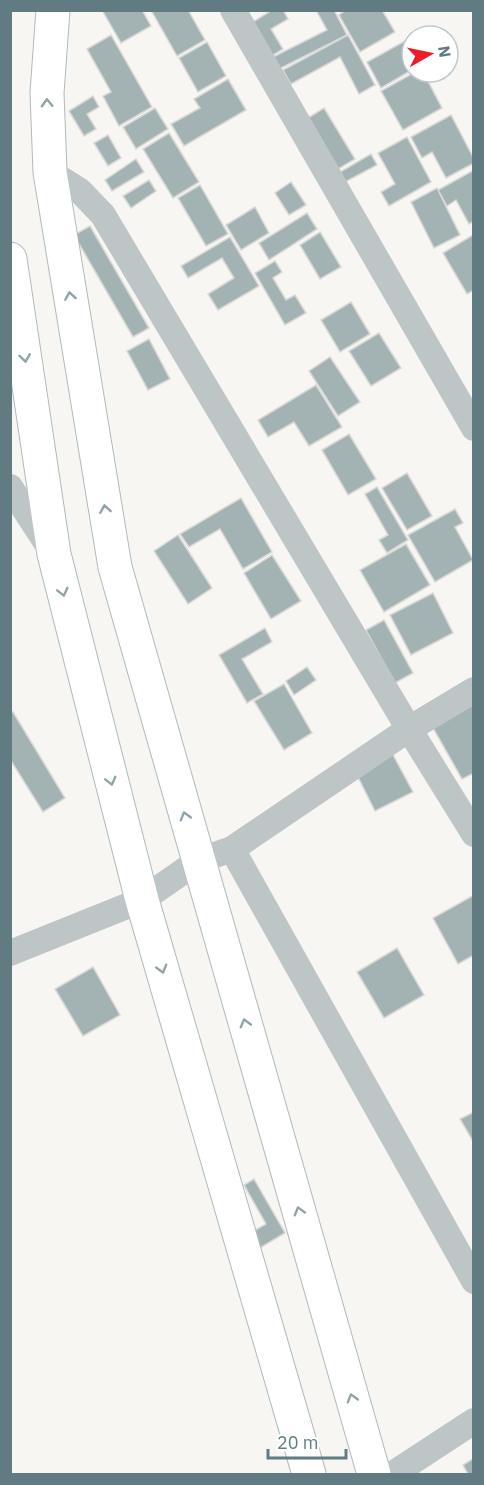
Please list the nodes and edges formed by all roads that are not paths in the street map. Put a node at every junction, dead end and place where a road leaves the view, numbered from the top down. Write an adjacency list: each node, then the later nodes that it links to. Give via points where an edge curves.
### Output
1 (53, 10): 3 (main road, one-way to 1, via 46,93)
2 (233, 10): 5 (street)
3 (50, 172): 9 (street, via 80,191 103,214); 12 (main road, one-way to 3, via 115,567)
4 (10, 259): 7 (main road, one-way to 7)
5 (474, 428)
6 (10, 487): 7 (street)
7 (54, 554): 13 (main road, one-way to 13)
8 (474, 690): 9 (street)
9 (409, 729): 10 (street); 11 (street)
10 (474, 834)
11 (232, 849): 12 (street); 15 (street)
12 (198, 861): 13 (street); 18 (main road, one-way to 12)
13 (142, 900): 14 (street); 17 (main road, one-way to 17)
14 (10, 953)
15 (474, 1281)
16 (474, 1421): 19 (street)
17 (309, 1474)
18 (374, 1474)
19 (393, 1474)

